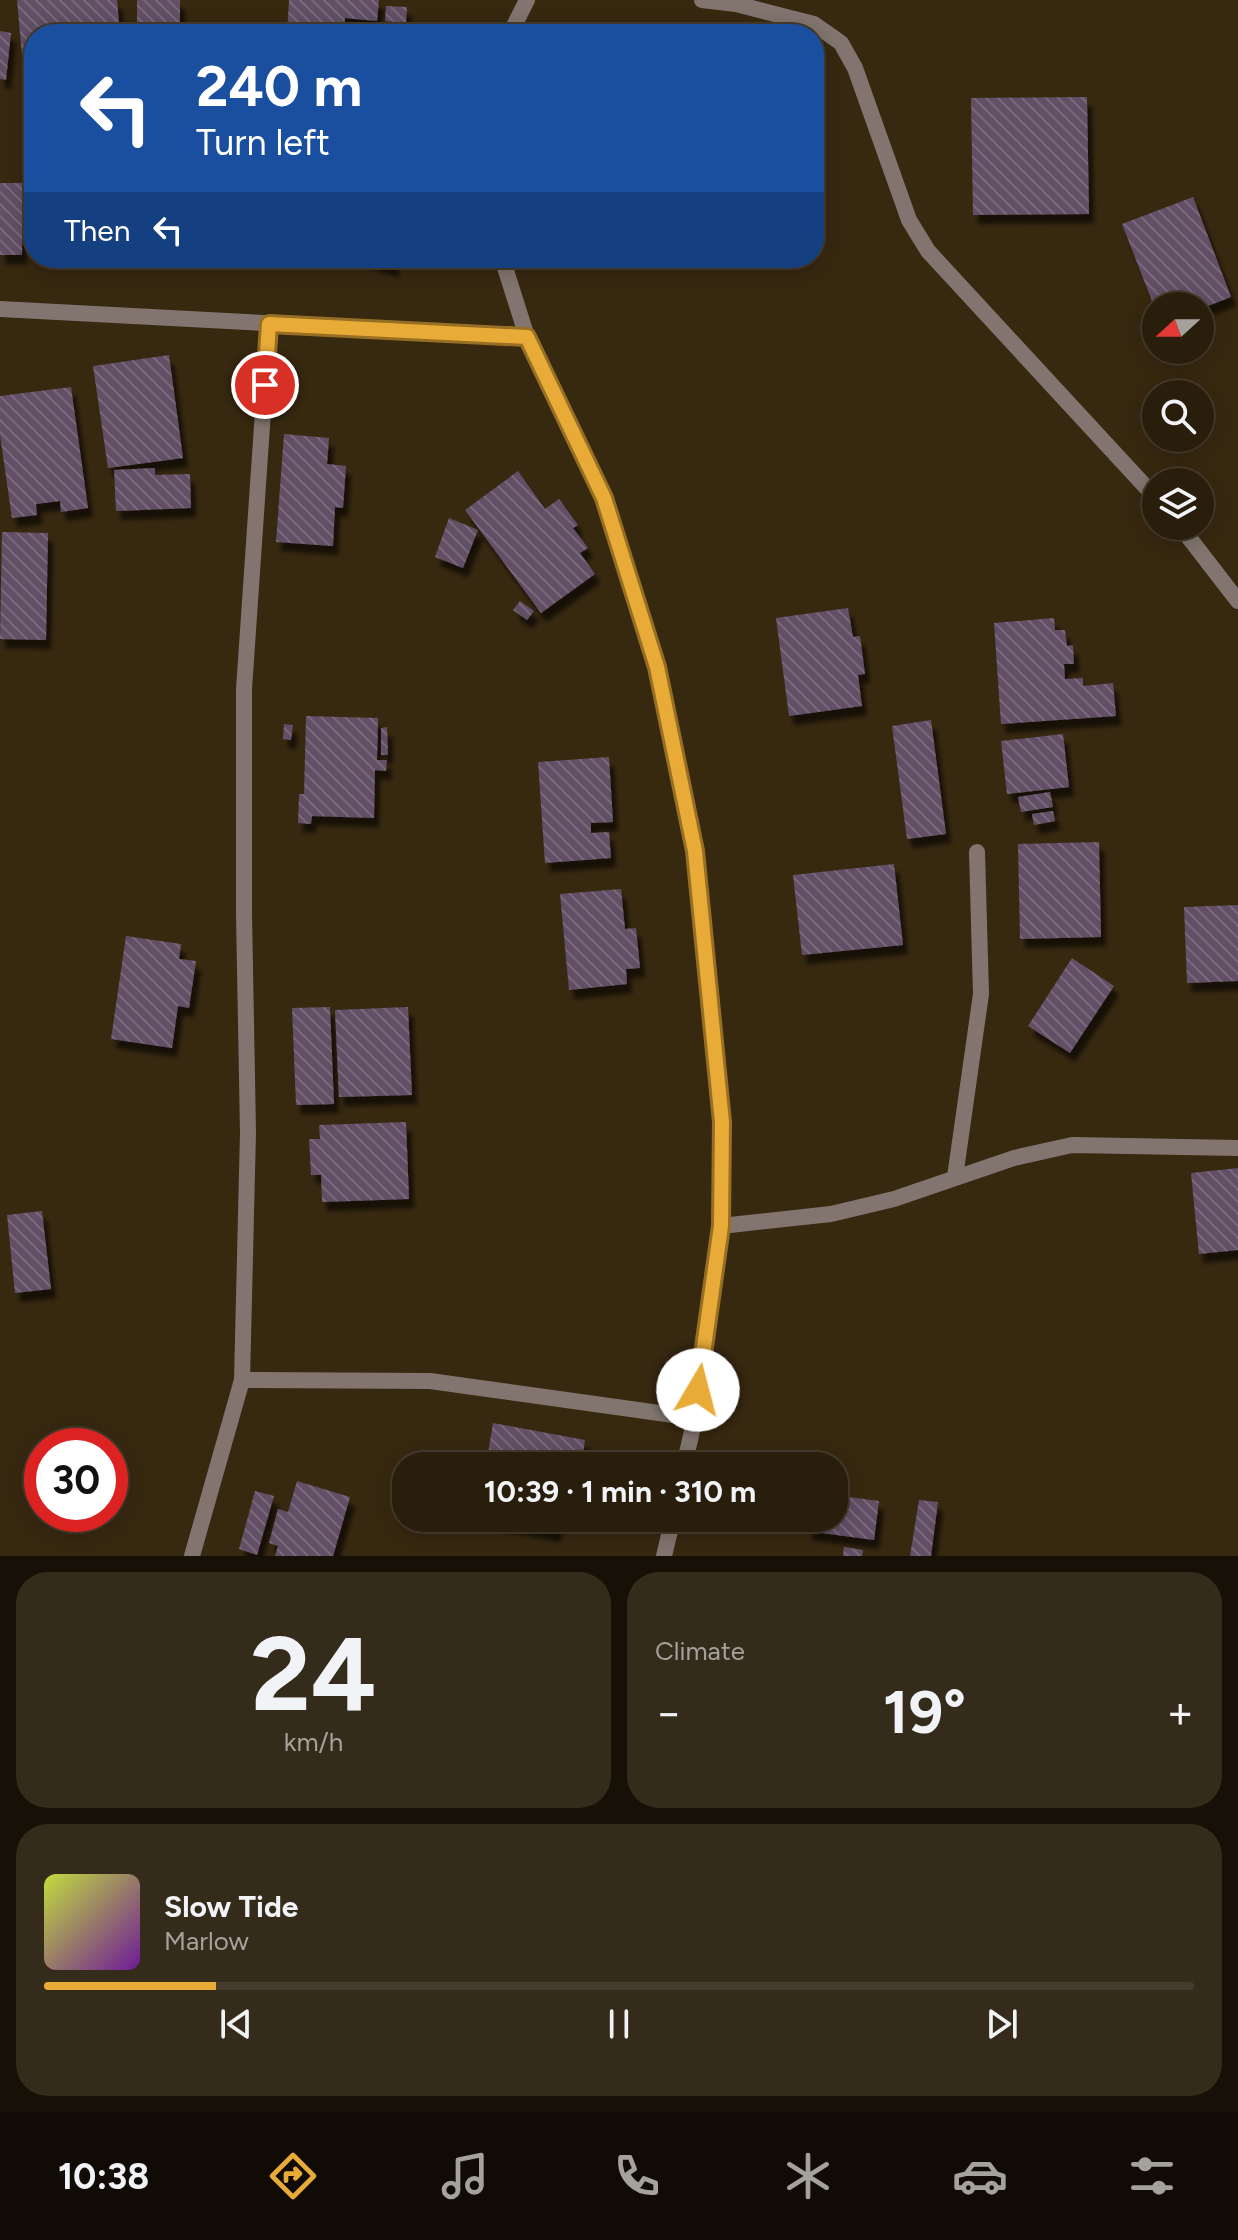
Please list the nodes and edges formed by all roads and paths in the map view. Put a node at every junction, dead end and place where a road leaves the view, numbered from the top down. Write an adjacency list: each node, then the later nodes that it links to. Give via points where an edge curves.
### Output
1 (527, 0): 3 (street)
2 (702, 0): 4 (street)
3 (515, 24)
4 (814, 24)
5 (824, 31): 10 (street, via 841,43 855,68 909,220 928,251)
6 (505, 268): 9 (street)
7 (0, 309): 8 (street)
8 (269, 324): 9 (street); 17 (street, via 244,689 248,1132)
9 (527, 337): 16 (street, via 604,498 657,667 695,851 722,1122)
10 (1142, 483)
11 (1191, 540): 12 (street)
12 (1238, 601)
13 (977, 852): 15 (street, via 981,994)
14 (1238, 1148): 15 (street, via 1072,1145)
15 (955, 1177): 16 (street, via 831,1214)
16 (721, 1226): 18 (street)
17 (242, 1380): 18 (street, via 430,1381); 21 (street)
18 (695, 1418): 19 (street)
19 (687, 1452)
20 (670, 1532): 22 (street)
21 (192, 1556)
22 (664, 1556)

